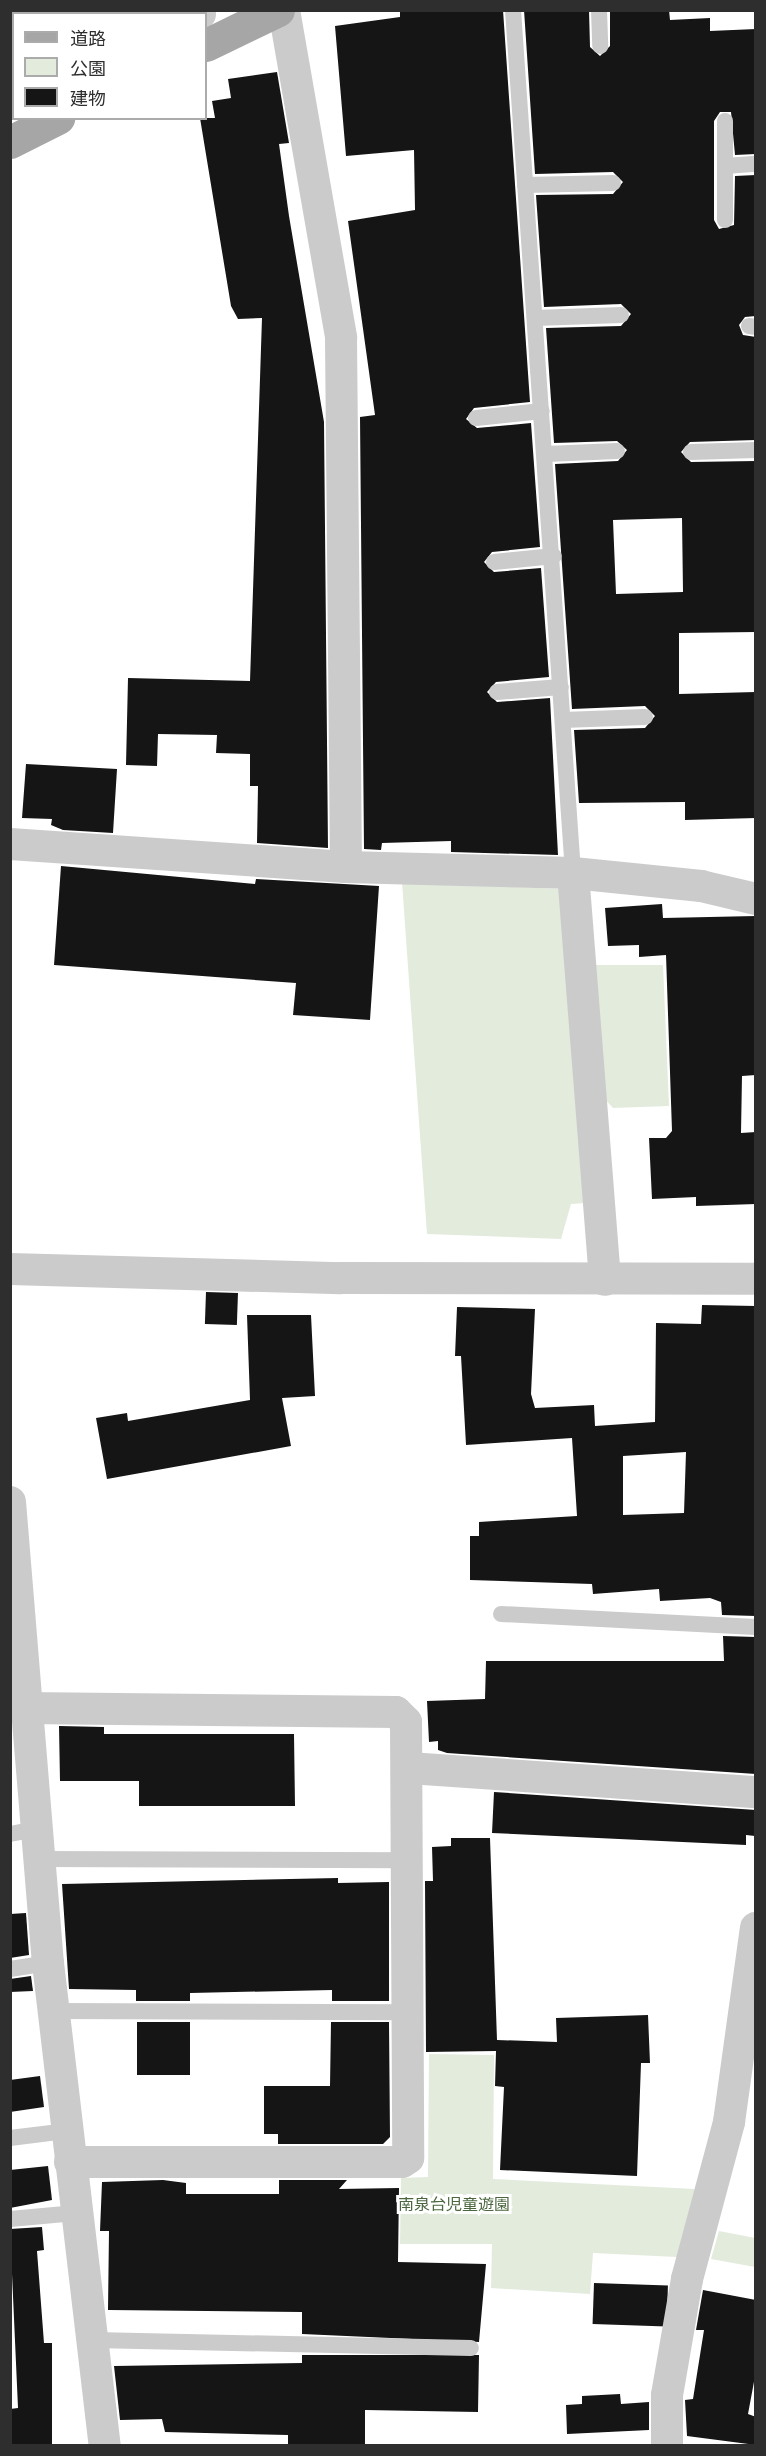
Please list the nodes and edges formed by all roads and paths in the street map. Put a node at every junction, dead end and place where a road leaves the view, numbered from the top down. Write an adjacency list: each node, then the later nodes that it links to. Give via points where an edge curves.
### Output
1 (278, 10): 5 (main road)
2 (284, 10): 30 (street, via 341,338)
3 (513, 10): 13 (lane)
4 (599, 10): 6 (lane)
5 (207, 44)
6 (600, 46)
7 (54, 120): 9 (main road)
8 (725, 121): 11 (lane)
9 (10, 142)
10 (756, 164): 11 (lane)
11 (725, 166): 14 (lane)
12 (613, 183): 13 (lane)
13 (525, 185): 16 (lane)
14 (725, 220)
15 (621, 315): 16 (lane)
16 (535, 318): 17 (lane)
17 (542, 411): 18 (lane); 22 (lane)
18 (476, 418)
19 (756, 450): 21 (lane)
20 (617, 451): 22 (lane)
21 (691, 452)
22 (546, 454): 23 (lane)
23 (554, 556): 24 (lane); 25 (lane)
24 (494, 562)
25 (561, 687): 26 (lane); 28 (lane)
26 (497, 692)
27 (645, 717): 28 (lane)
28 (563, 720): 31 (lane)
29 (10, 844): 30 (street)
30 (345, 867): 31 (street)
31 (573, 873): 32 (street, via 701,886); 35 (street)
32 (756, 899)
33 (10, 1269): 35 (street)
34 (756, 1279): 35 (street)
35 (605, 1280)
36 (11, 1511): 39 (street)
37 (501, 1614): 38 (lane)
38 (756, 1627)
39 (18, 1708): 40 (street, via 396,1712 406,1722); 42 (street)
40 (409, 1768): 41 (street); 43 (street)
41 (756, 1792)
42 (28, 1841): 43 (lane); 45 (street)
43 (409, 1860): 48 (street)
44 (756, 1928): 56 (street, via 729,2122 687,2279 668,2395)
45 (48, 1963): 46 (lane); 47 (street)
46 (10, 1969)
47 (55, 2011): 48 (lane); 50 (street)
48 (411, 2012): 50 (street, via 412,2153 402,2162)
49 (10, 2138): 50 (lane)
50 (68, 2147): 51 (street)
51 (76, 2213): 52 (lane); 53 (street)
52 (10, 2219)
53 (93, 2340): 54 (lane); 55 (street)
54 (471, 2348)
55 (105, 2445)
56 (667, 2445)

